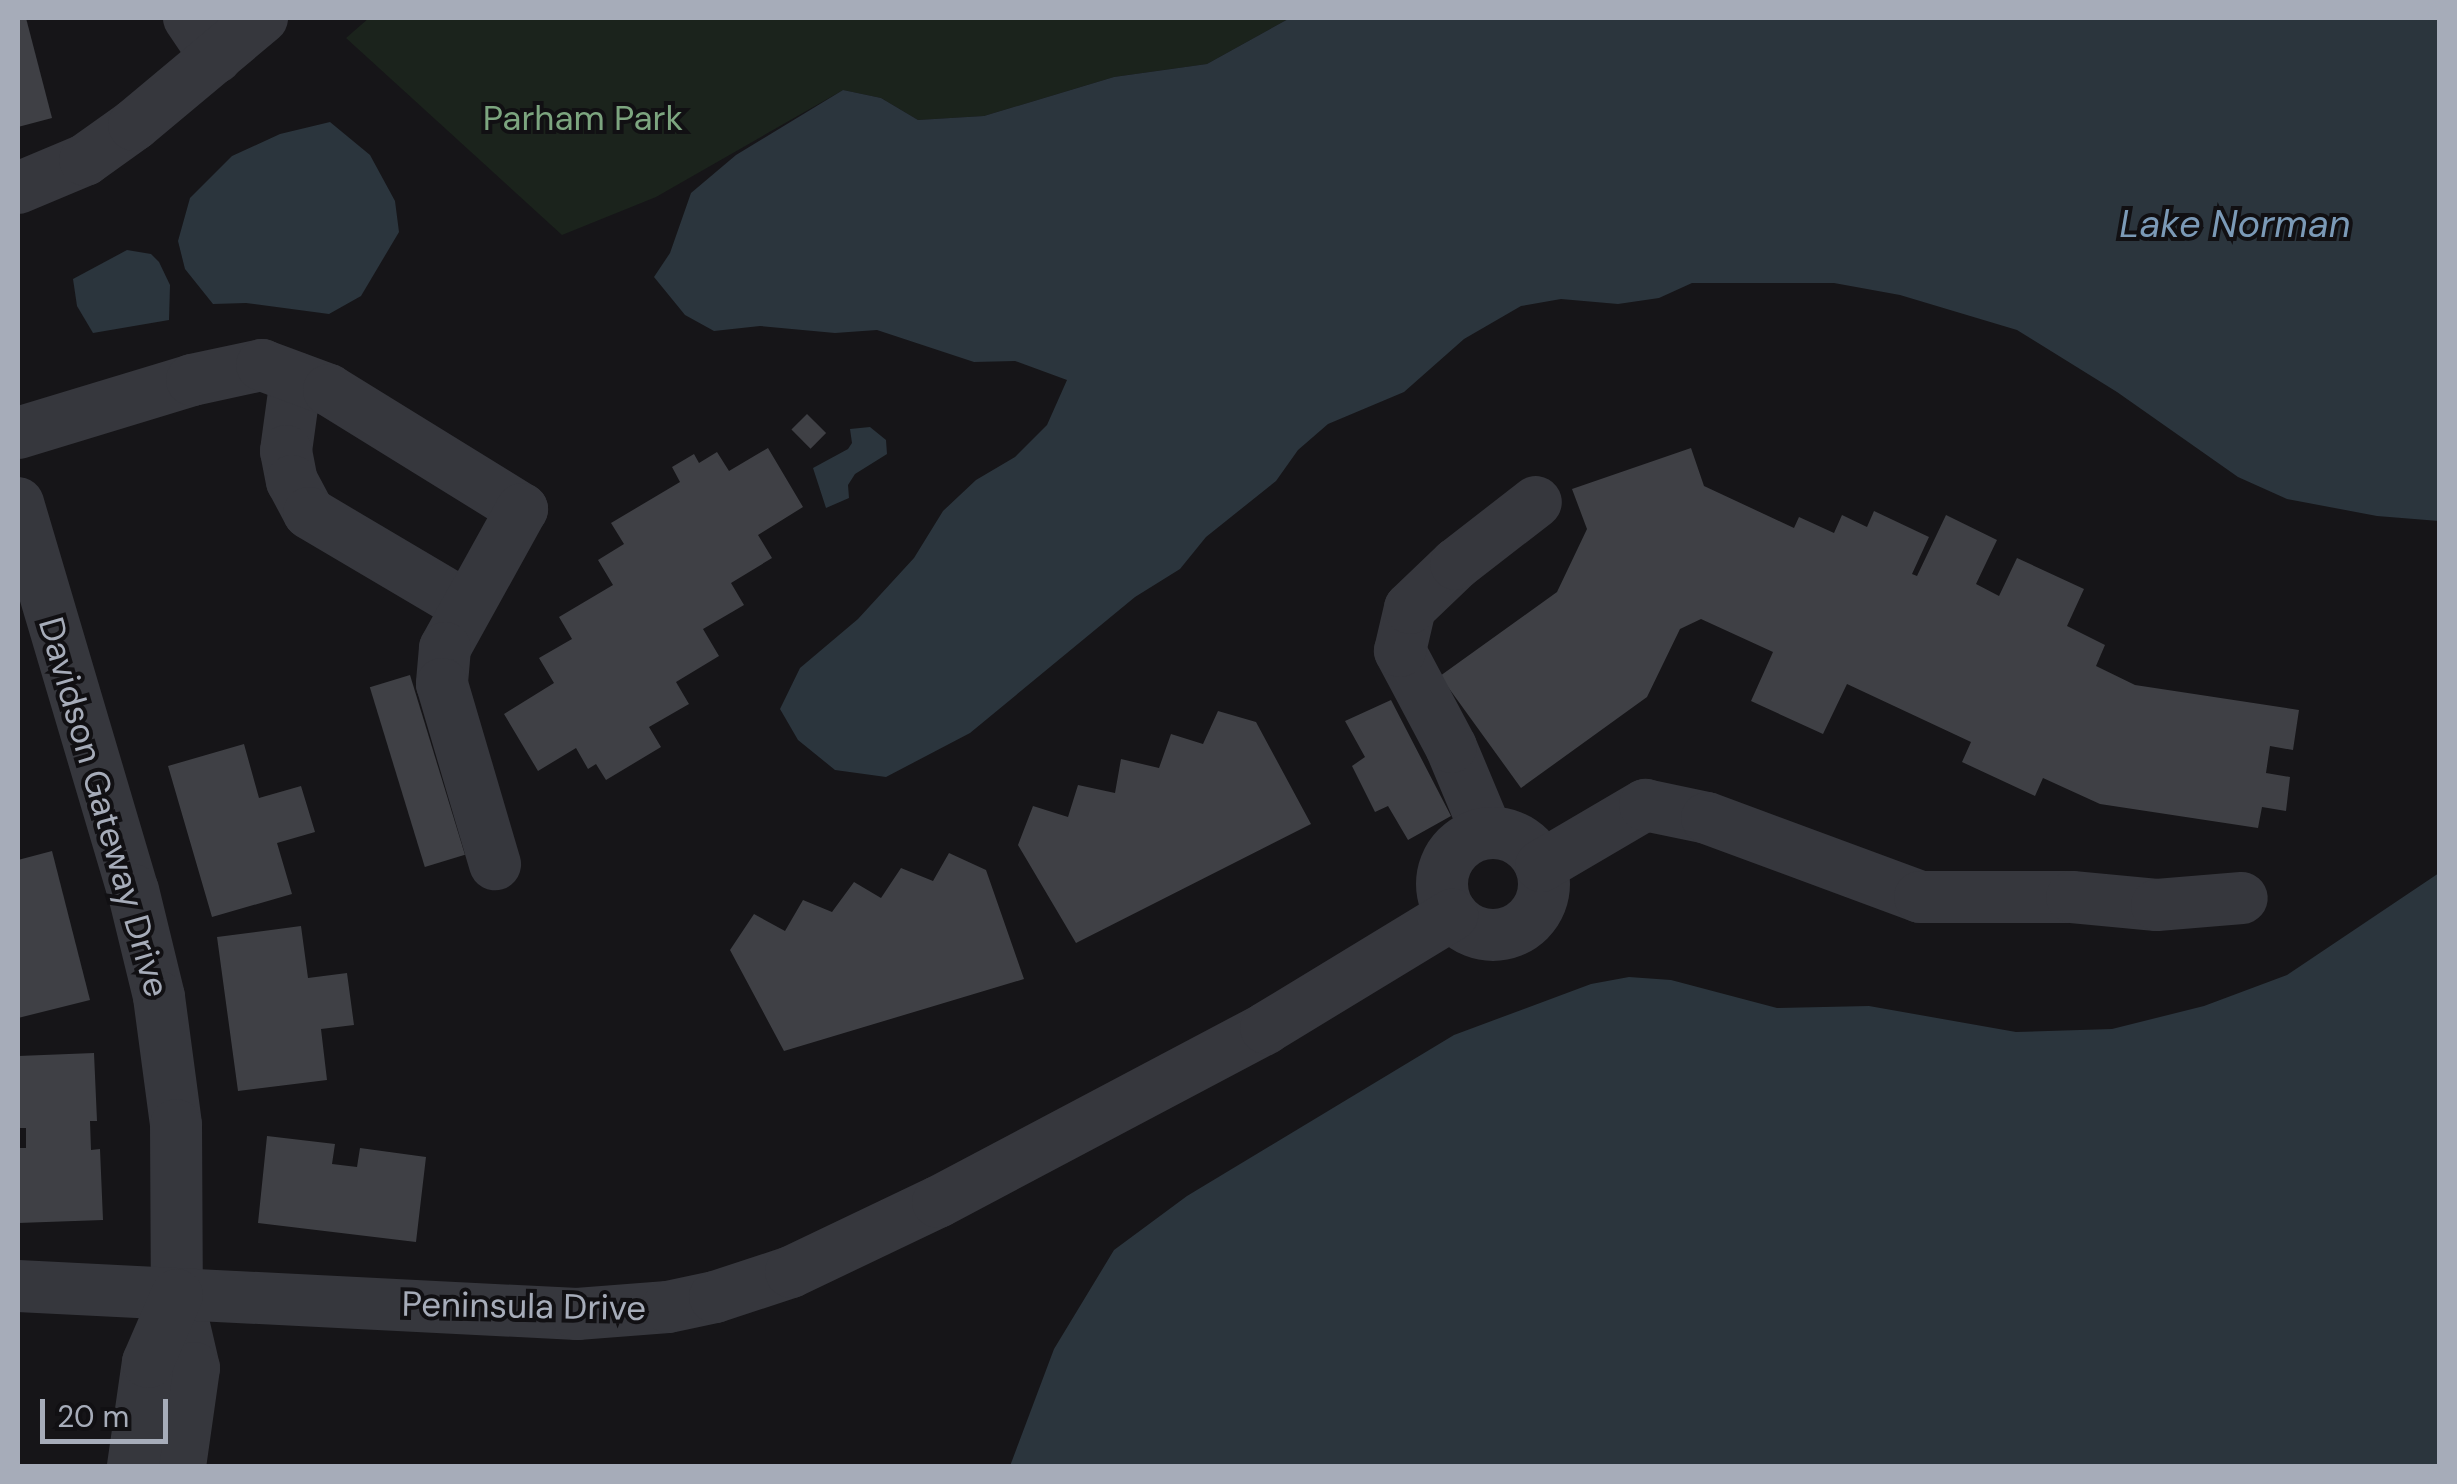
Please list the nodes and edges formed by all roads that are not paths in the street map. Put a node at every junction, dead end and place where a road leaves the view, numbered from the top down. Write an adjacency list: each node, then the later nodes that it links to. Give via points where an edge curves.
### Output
1 (262, 18): 2 (street)
2 (203, 38): 3 (street, via 85,160)
3 (18, 188)
4 (296, 378): 5 (street, via 262,365); 8 (street, via 286,451 309,514); 8 (street, via 329,390 522,509)
5 (18, 433)
6 (1536, 502): 9 (street, via 1410,608 1400,652)
7 (18, 503): 15 (street, Davidson Gateway Drive, via 134,890 159,997 176,1124)
8 (466, 606): 10 (street, via 445,648 442,684)
9 (1487, 833): 11 (street, via 1520,840); 13 (street, via 1450,857 1442,886)
10 (495, 864)
11 (1541, 866): 12 (street, via 1645,805 1707,818 1920,896 2157,905); 13 (street, via 1542,898 1525,924 1494,935 1464,926)
12 (2242, 898)
13 (1452, 914): 15 (street, Peninsula Drive, via 1266,1028 844,1248 715,1298 577,1314)
14 (18, 1286): 15 (street, Peninsula Drive)
15 (177, 1295): 16 (street, Davidson Gateway Drive, via 148,1362); 17 (street, Davidson Gateway Drive, via 194,1368)
16 (133, 1466)
17 (180, 1466)

